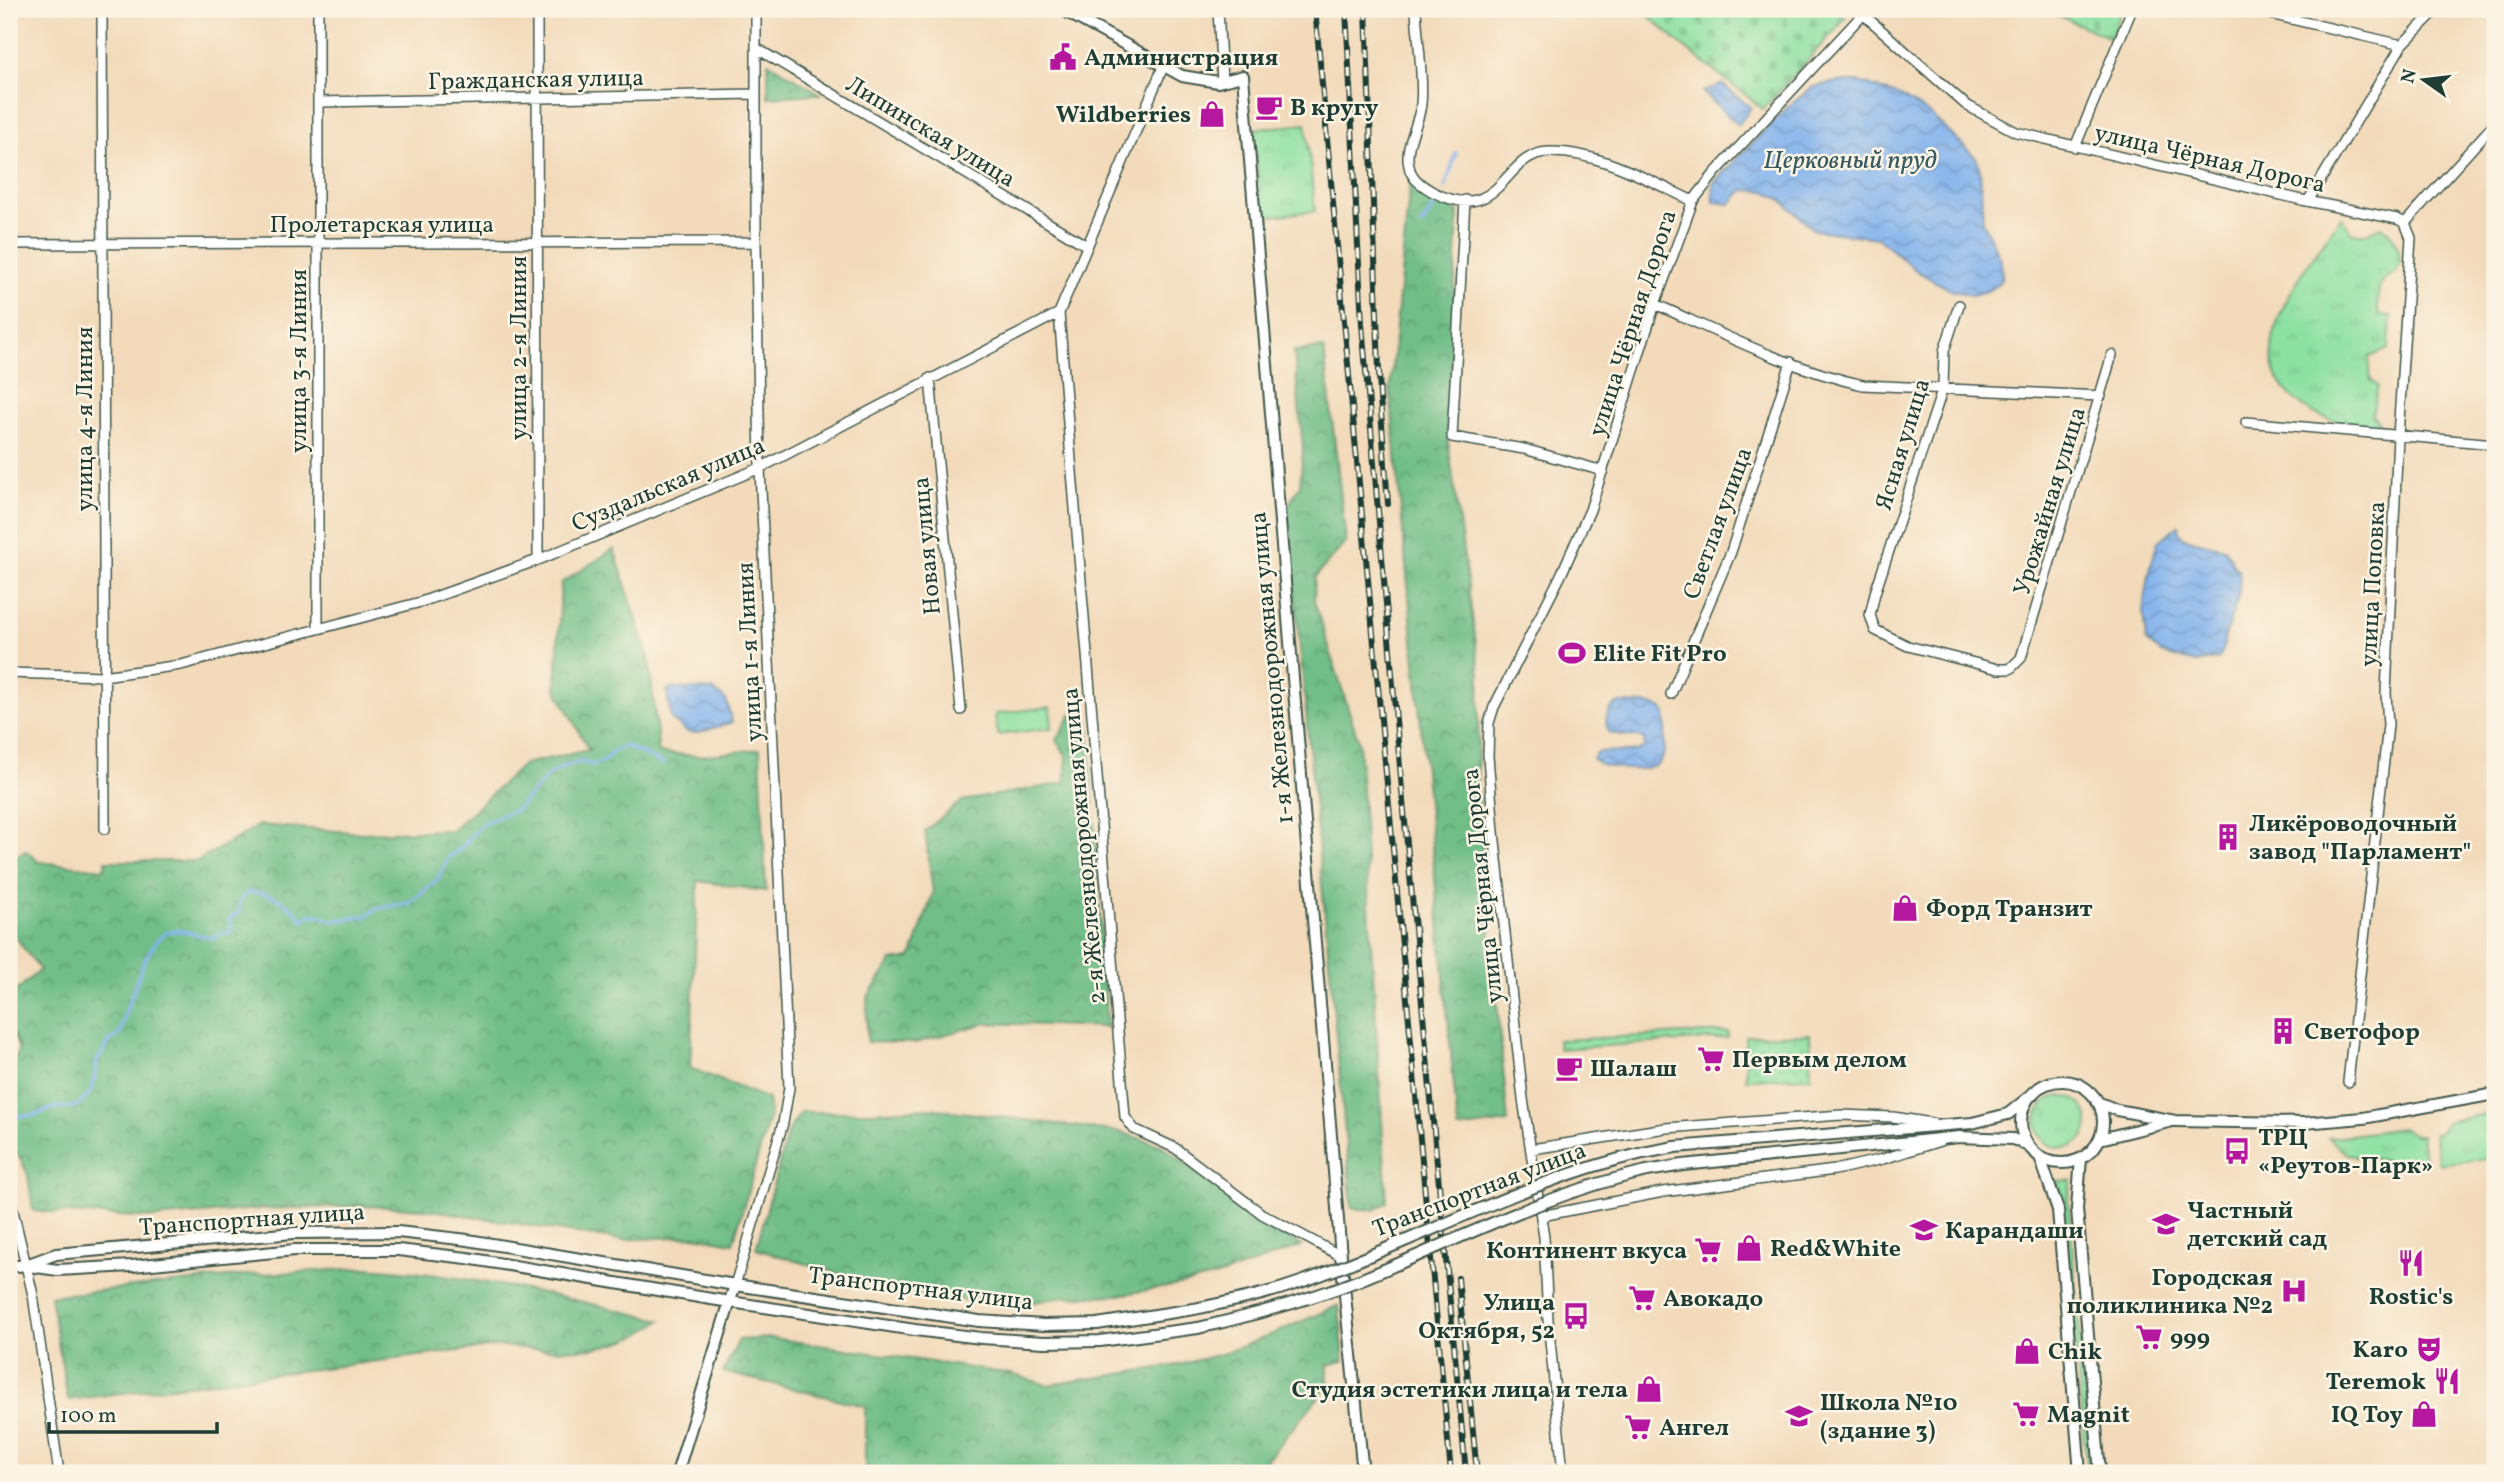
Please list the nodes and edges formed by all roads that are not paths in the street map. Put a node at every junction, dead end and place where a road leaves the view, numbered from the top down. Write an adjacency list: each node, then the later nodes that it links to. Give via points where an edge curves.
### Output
1 (102, 9): 28 (street, улица 4-я Линия)
2 (317, 9): 17 (street, улица 3-я Линия)
3 (537, 9): 16 (street, улица 2-я Линия)
4 (756, 9): 12 (street, улица 1-я Линия)
5 (1061, 9): 13 (street)
6 (1218, 9): 14 (street)
7 (1416, 9): 20 (street, via 1422,103 1407,157 1409,171 1423,187)
8 (2132, 9): 19 (street)
9 (2249, 9): 11 (street)
10 (2437, 9): 11 (street)
11 (2402, 46): 22 (street)
12 (756, 48): 15 (street, улица 1-я Линия); 29 (street, Липинская улица)
13 (1163, 67): 14 (street, via 1195,80); 29 (street)
14 (1223, 81): 65 (street, 1-я Железнодорожная улица, via 1242,76)
15 (756, 94): 16 (street, Гражданская улица); 24 (street, улица 1-я Линия)
16 (537, 98): 17 (street, Гражданская улица); 26 (street, улица 2-я Линия)
17 (317, 102): 25 (street, улица 3-я Линия)
18 (2495, 123): 23 (street)
19 (2075, 147): 21 (street, улица Чёрная Дорога, via 2016,132 1966,105 1863,14); 22 (street, улица Чёрная Дорога)
20 (1465, 200): 21 (street, via 1495,192 1523,161 1548,152 1620,167); 42 (street, via 1452,437 1524,449)
21 (1693, 201): 30 (street, улица Чёрная Дорога)
22 (2308, 201): 23 (street, улица Чёрная Дорога)
23 (2404, 223): 39 (street, улица Поповка, via 2411,238)
24 (756, 242): 26 (street, Пролетарская улица); 41 (street, улица 1-я Линия)
25 (318, 243): 26 (street, Пролетарская улица); 28 (street, Пролетарская улица); 44 (street, улица 3-я Линия)
26 (537, 243): 43 (street, улица 2-я Линия)
27 (9, 244): 28 (street, Пролетарская улица)
28 (103, 244): 47 (street, улица 4-я Линия)
29 (1087, 246): 32 (street)
30 (1655, 304): 34 (street); 42 (street, улица Чёрная Дорога)
31 (1959, 305): 36 (street, Ясная улица, via 1944,351)
32 (1059, 313): 35 (street, Суздальская улица); 65 (street, 2-я Железнодорожная улица, via 1125,1117 1134,1129 1175,1148 1262,1214)
33 (2112, 355): 37 (street, Урожайная улица)
34 (1791, 362): 36 (street, via 1863,385); 48 (street, Светлая улица, via 1731,551)
35 (930, 378): 41 (street, Суздальская улица); 49 (street, Новая улица)
36 (1943, 388): 37 (street); 45 (street, Ясная улица, via 1870,615 1875,630 1908,646 1997,669 2010,669)
37 (2102, 396): 45 (street, Урожайная улица)
38 (2246, 422): 39 (street)
39 (2398, 436): 40 (street); 51 (street, улица Поповка, via 2388,725)
40 (2495, 444)
41 (760, 468): 43 (street, Суздальская улица); 68 (street, улица 1-я Линия, via 789,1088)
42 (1603, 471): 60 (street, улица Чёрная Дорога, via 1561,575 1489,723 1494,832)
43 (538, 560): 44 (street, Суздальская улица, via 421,602)
44 (318, 629): 47 (street, Суздальская улица, via 181,664)
45 (2021, 658)
46 (9, 673): 47 (street, Суздальская улица)
47 (103, 676): 50 (street, улица 4-я Линия)
48 (1671, 694)
49 (961, 710)
50 (105, 829)
51 (2348, 1082)
52 (2033, 1094): 54 (street, via 2062,1082 2082,1087); 56 (street, Транспортная улица, via 2008,1114); 59 (street, via 2021,1126)
53 (2495, 1094): 55 (street, via 2326,1122)
54 (2097, 1102): 55 (street); 58 (street, via 2103,1126)
55 (2175, 1121): 58 (street)
56 (1948, 1125): 60 (street, via 1841,1115 1666,1128); 68 (street, Транспортная улица, bridge, via 1643,1153 1498,1200 1297,1283 1194,1309 1097,1324 979,1321)
57 (1950, 1138): 59 (street, Транспортная улица, via 2013,1139); 64 (street, via 1835,1170 1675,1190); 69 (street, Транспортная улица, bridge, via 1683,1165 1606,1181 1304,1300 1198,1328 1044,1342 915,1330)
58 (2100, 1139): 62 (street)
59 (2030, 1147): 61 (street)
60 (1532, 1149): 64 (street, улица Чёрная Дорога)
61 (2040, 1157): 62 (street, via 2060,1163); 74 (street, via 2058,1210)
62 (2081, 1158): 75 (street, via 2077,1209)
63 (9, 1194): 66 (street)
64 (1541, 1216): 73 (street, улица Чёрная Дорога)
65 (1341, 1256): 72 (street, 1-я Железнодорожная улица)
66 (26, 1265): 67 (street, Транспортная улица); 68 (street, Транспортная улица, via 56,1254 363,1231 468,1240); 69 (street, Транспортная улица, via 58,1270 295,1250 398,1250); 70 (street)
67 (9, 1267)
68 (735, 1285): 69 (street)
69 (730, 1301): 71 (street)
70 (59, 1473)
71 (677, 1473)
72 (1363, 1473)
73 (1563, 1473)
74 (2080, 1473)
75 (2100, 1473)

